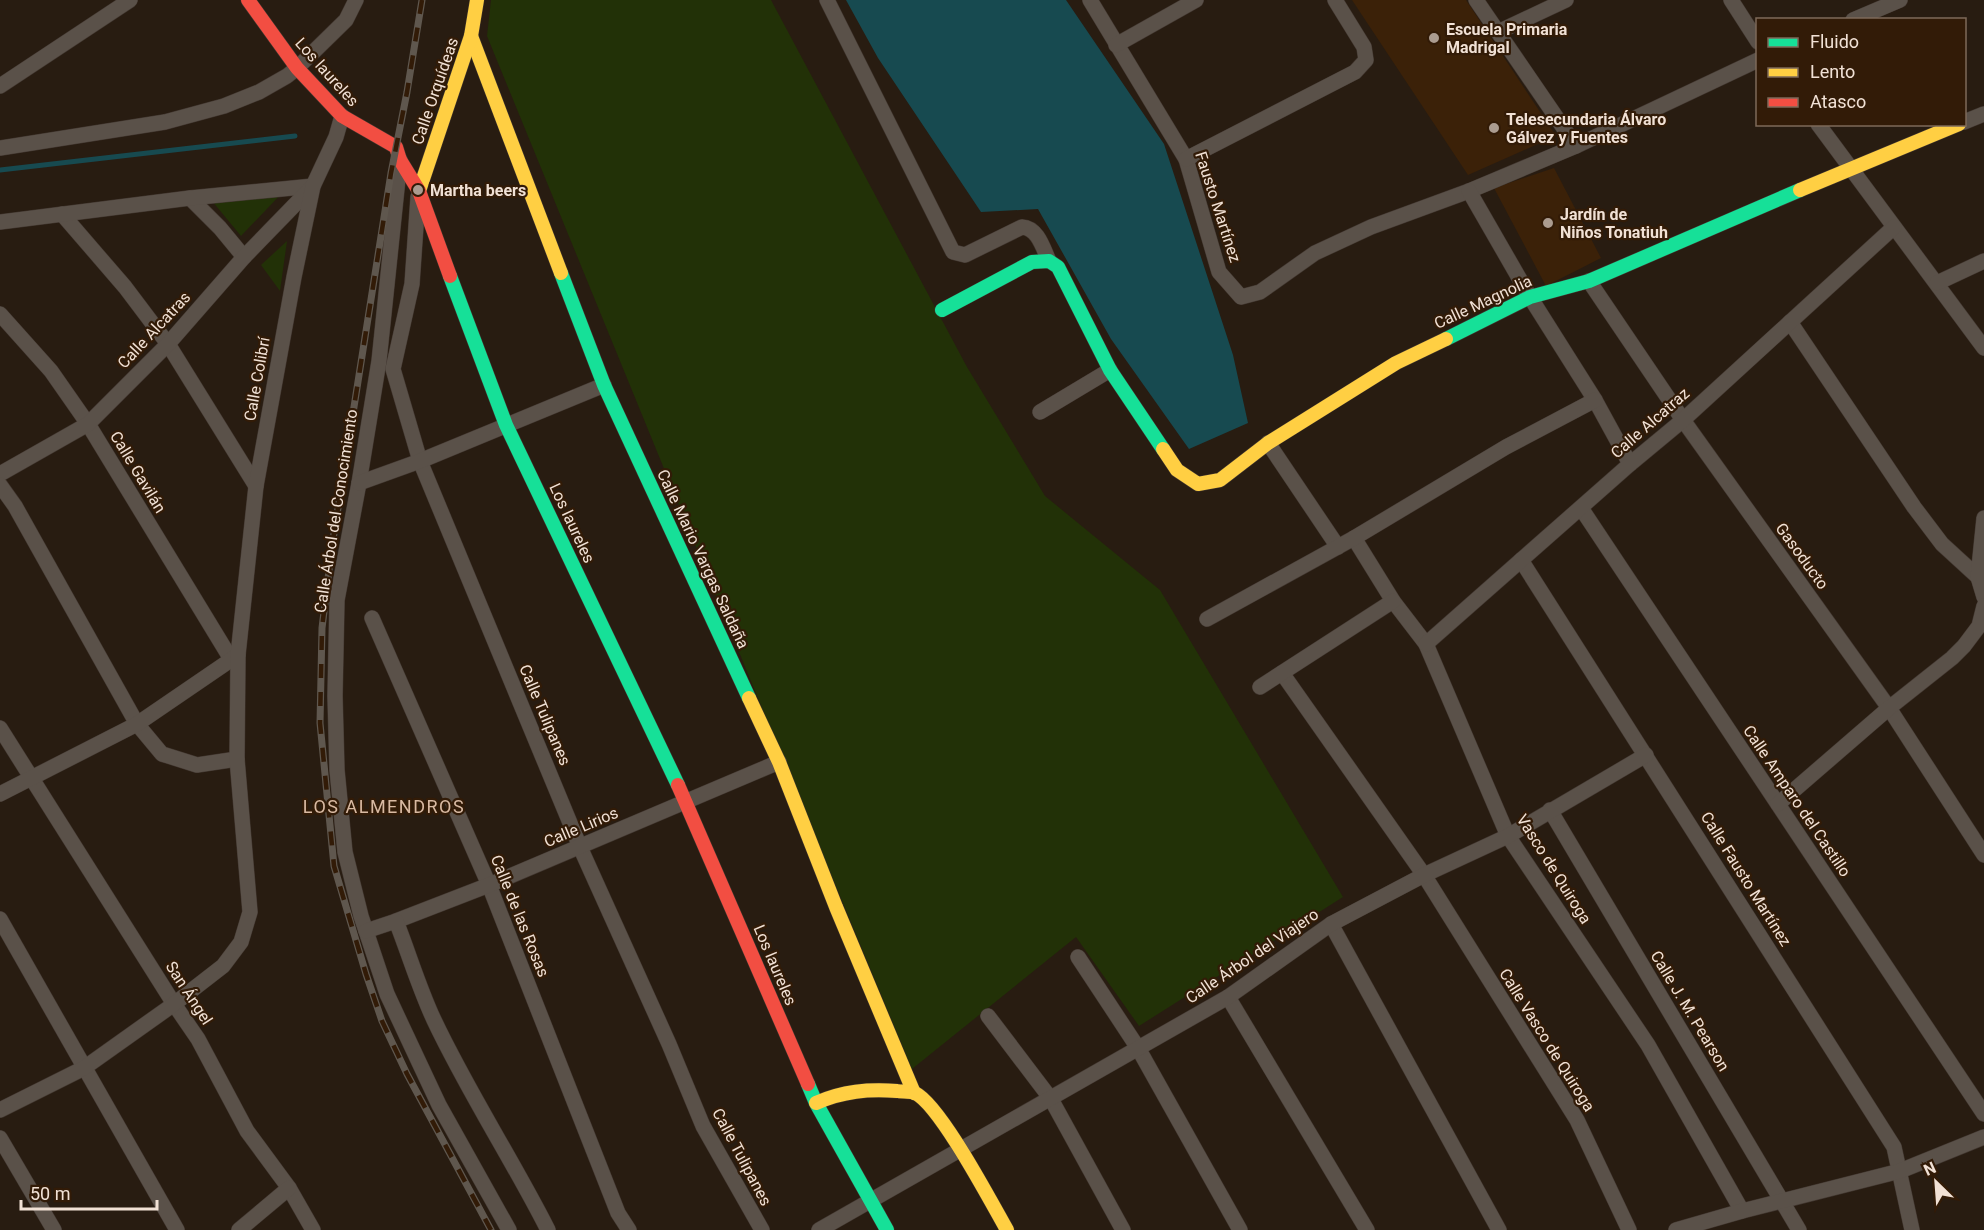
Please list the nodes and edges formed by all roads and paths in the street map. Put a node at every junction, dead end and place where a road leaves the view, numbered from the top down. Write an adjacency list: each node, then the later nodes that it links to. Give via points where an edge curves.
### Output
1 (130, 0): 20 (street)
2 (248, 0): 19 (street, Los laureles)
3 (356, 0): 19 (street, via 346,20)
4 (477, 0): 15 (street, Calle Orquídeas)
5 (827, 0): 39 (street, via 953,252 965,255 1022,226 1036,233)
6 (1090, 0): 17 (street, Fausto Martínez)
7 (1196, 0): 17 (street)
8 (1335, 0): 28 (street, via 1364,47 1365,60 1355,72)
9 (1476, 0): 14 (street)
10 (1566, 0): 14 (street)
11 (1731, 0): 16 (street)
12 (1900, 0): 13 (street)
13 (1858, 18)
14 (1498, 32): 27 (street)
15 (471, 36): 32 (street, Calle Orquídeas); 50 (street, Calle Mario Vargas Saldaña)
16 (1756, 39)
17 (1116, 45): 28 (street, Fausto Martínez)
18 (1756, 61): 27 (street)
19 (297, 68): 22 (street, Los laureles); 26 (street, via 260,92 175,119)
20 (0, 86)
21 (1984, 114): 23 (street)
22 (342, 116): 29 (street, Los laureles, via 396,147); 31 (street, Calle Colibrí)
23 (1966, 122)
24 (1820, 126): 30 (street)
25 (1954, 126): 30 (street, Calle Magnolia)
26 (0, 143)
27 (1576, 146): 33 (street)
28 (1186, 159): 33 (street, Fausto Martínez, via 1220,272 1241,297 1260,292 1315,253 1371,227)
29 (400, 160): 32 (street, Los laureles); 60 (street, Calle Árbol del Conocimiento, via 379,361)
30 (1851, 168): 37 (street); 41 (street, Calle Magnolia)
31 (313, 186): 34 (street); 38 (street, Calle Alcatras); 62 (street, Calle Colibrí)
32 (419, 191): 55 (street, Los laureles); 57 (street, Calle Tulipanes, via 412,284 393,369)
33 (1469, 191): 43 (street)
34 (190, 198): 35 (street); 38 (street)
35 (62, 214): 36 (street); 47 (street)
36 (0, 222)
37 (1894, 227): 42 (street); 46 (street, Calle Alcatraz)
38 (244, 257): 47 (street, Calle Alcatras)
39 (1049, 261): 44 (street, via 1032,262); 49 (street, Calle Magnolia, via 1058,267)
40 (1984, 261): 42 (street)
41 (1588, 281): 43 (street, Calle Magnolia); 53 (street, Gasoducto)
42 (1937, 283): 48 (street)
43 (1530, 297): 51 (street); 56 (street, Calle Magnolia, via 1396,363)
44 (942, 310)
45 (0, 314): 54 (street, Calle Gavilán, via 51,371)
46 (1790, 322): 53 (street, Calle Alcatraz); 68 (street, via 1890,474 1942,544)
47 (168, 344): 54 (street, Calle Alcatras); 62 (street)
48 (1984, 348)
49 (1110, 370): 52 (street); 56 (street, Calle Magnolia, via 1177,470 1198,484 1220,480)
50 (604, 385): 55 (street); 83 (street, Calle Mario Vargas Saldaña)
51 (1595, 400): 58 (street); 65 (street, via 1506,447)
52 (1040, 412)
53 (1683, 420): 58 (street, Calle Alcatraz); 78 (street, Gasoducto)
54 (88, 424): 59 (street, Calle Alcatras); 75 (street, Calle Gavilán)
55 (507, 425): 57 (street); 86 (street, Los laureles)
56 (1268, 443): 66 (street)
57 (420, 461): 60 (street); 90 (street, Calle Tulipanes)
58 (1630, 464): 63 (street, Calle Alcatraz)
59 (0, 474)
60 (359, 483): 97 (street, Calle Árbol del Conocimiento, via 337,600 335,696 345,852)
61 (0, 485): 79 (street)
62 (256, 486): 75 (street, Calle Colibrí)
63 (1581, 508): 67 (street, Calle Alcatraz); 87 (street, Calle Amparo del Castillo)
64 (1984, 518): 68 (street)
65 (1354, 538): 66 (street); 70 (street, Vasco de Quiroga)
66 (1338, 547): 73 (street)
67 (1521, 560): 74 (street, Calle Alcatraz); 81 (street, Calle Fausto Martínez)
68 (1978, 577): 69 (street)
69 (1984, 597)
70 (1393, 601): 74 (street, Vasco de Quiroga); 76 (street)
71 (1984, 606): 78 (street, via 1979,626 1964,646)
72 (372, 618): 93 (street, Calle de las Rosas)
73 (1207, 619)
74 (1426, 644): 89 (street, Vasco de Quiroga)
75 (235, 657): 79 (street); 82 (street, Calle Colibrí)
76 (1282, 673): 77 (street); 92 (street, Calle Vasco de Quiroga)
77 (1260, 687)
78 (1888, 708): 87 (street); 91 (street, Gasoducto)
79 (137, 724): 82 (street, via 162,754 196,765); 84 (street)
80 (0, 728): 84 (street, San Ángel)
81 (1646, 755): 88 (street, Calle Árbol del Viajero); 112 (street, Calle Fausto Martínez, via 1894,1147)
82 (237, 759): 100 (street, Calle Colibrí, via 250,912 241,942 223,966)
83 (779, 762): 86 (street, Calle Lirios); 104 (street, Calle Mario Vargas Saldaña)
84 (31, 778): 85 (street); 100 (street, San Ángel)
85 (0, 794)
86 (686, 802): 90 (street, Calle Lirios); 106 (street, Los laureles)
87 (1778, 804): 108 (street, Calle Amparo del Castillo)
88 (1550, 810): 89 (street, Calle Árbol del Viajero); 114 (street, Calle J. M. Pearson)
89 (1509, 836): 92 (street, Calle Árbol del Viajero); 116 (street, Vasco de Quiroga, via 1648,1045)
90 (580, 847): 93 (street, Calle Lirios); 124 (street, Calle Tulipanes, via 703,1126)
91 (1984, 855)
92 (1424, 875): 96 (street, Calle Árbol del Viajero); 132 (street, Calle Vasco de Quiroga, via 1576,1120)
93 (489, 885): 95 (street, Calle Lirios); 123 (street, Calle de las Rosas, via 618,1213)
94 (0, 919): 103 (street)
95 (396, 921): 97 (street, Calle Lirios); 122 (street, via 433,1017)
96 (1332, 924): 99 (street, Calle Árbol del Viajero); 131 (street)
97 (366, 931): 121 (street, Calle Árbol del Conocimiento, via 387,994 439,1105)
98 (1078, 957): 102 (street)
99 (1228, 997): 102 (street, Calle Árbol del Viajero); 130 (street)
100 (174, 1004): 103 (street); 113 (street, San Ángel, via 198,1039 247,1131)
101 (988, 1016): 105 (street)
102 (1138, 1048): 105 (street, Calle Árbol del Viajero); 129 (street)
103 (84, 1068): 107 (street); 118 (street)
104 (914, 1093): 106 (street, via 866,1088 834,1094); 111 (street, via 927,1104)
105 (1051, 1099): 111 (street, Calle Árbol del Viajero); 128 (street)
106 (816, 1103): 115 (street, Los laureles)
107 (0, 1110)
108 (1984, 1114)
109 (1984, 1137): 112 (street)
110 (0, 1138): 117 (street)
111 (960, 1150): 115 (street, Calle Árbol del Viajero); 127 (street)
112 (1900, 1171): 114 (street); 135 (street, Calle Fausto Martínez)
113 (289, 1188): 119 (street); 120 (street, San Ángel)
114 (1783, 1201): 116 (street); 134 (street, Calle J. M. Pearson)
115 (870, 1202): 125 (street, Calle Árbol del Viajero); 126 (street, Los laureles)
116 (1742, 1211): 133 (street)
117 (54, 1230)
118 (177, 1230)
119 (239, 1230)
120 (313, 1230)
121 (509, 1230)
122 (548, 1230)
123 (629, 1230)
124 (762, 1230)
125 (819, 1230)
126 (887, 1230)
127 (1007, 1230)
128 (1123, 1230)
129 (1240, 1230)
130 (1367, 1230)
131 (1499, 1230)
132 (1629, 1230)
133 (1678, 1230)
134 (1799, 1230)
135 (1912, 1230)

